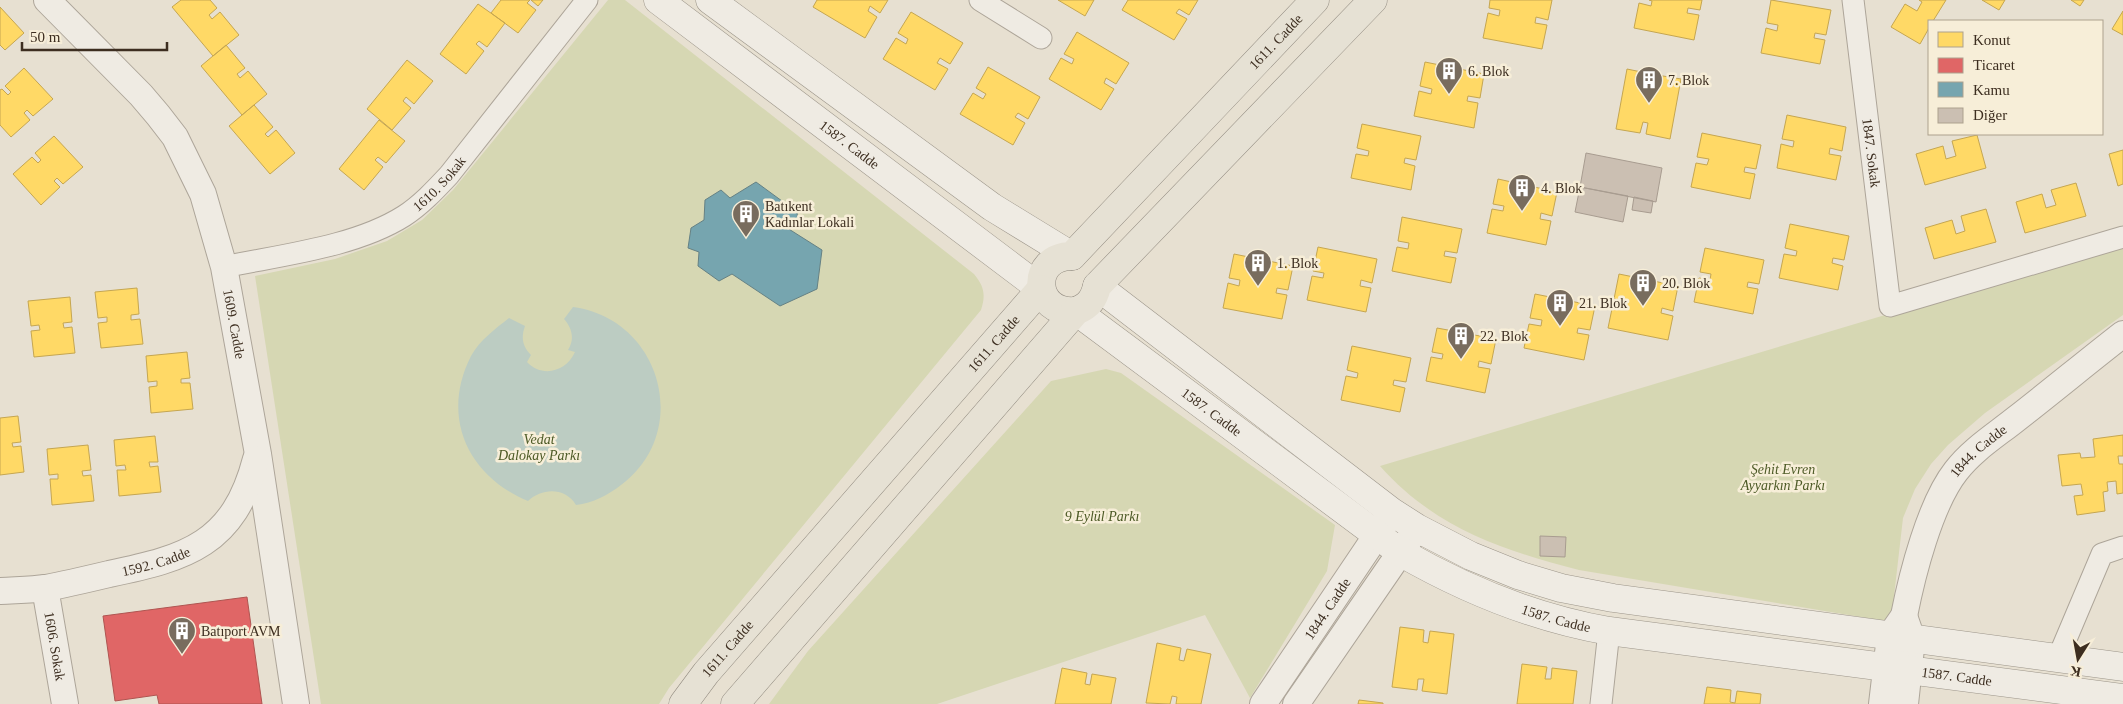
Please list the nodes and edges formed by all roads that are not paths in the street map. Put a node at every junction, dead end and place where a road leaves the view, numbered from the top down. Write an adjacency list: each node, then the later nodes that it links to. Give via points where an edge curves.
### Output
1 (47, 0): 12 (street, 1609. Cadde, via 141,95 175,137 203,194)
2 (587, 0): 12 (street, 1610. Sokak, via 449,175 404,216 348,240)
3 (658, 0): 14 (main road, 1587. Cadde)
4 (710, 0): 11 (main road, via 992,207)
5 (980, 0): 9 (street)
6 (1315, 0): 11 (main road, 1611. Cadde)
7 (1373, 0): 13 (main road)
8 (1853, 0): 10 (street, 1847. Sokak, via 1890,306)
9 (1041, 38)
10 (2123, 238)
11 (1072, 256): 13 (main road, via 1093,268); 14 (main road, 1611. Cadde, via 1060,257 1048,265 1041,280)
12 (224, 267): 17 (street, 1609. Cadde)
13 (1097, 286): 15 (main road, via 1091,302); 18 (main road)
14 (1041, 289): 15 (main road, via 1050,305 1067,312); 33 (main road, 1611. Cadde, via 712,666)
15 (1076, 311): 20 (main road, 1587. Cadde); 34 (main road)
16 (2123, 334): 25 (street, 1844. Cadde, via 1981,446 1956,470 1944,490 1928,531 1912,579)
17 (258, 454): 23 (street, 1592. Cadde, via 237,509 221,529 201,545 150,566); 32 (street, 1609. Cadde)
18 (1392, 512): 19 (main road); 20 (street, 1844. Cadde)
19 (1417, 528): 22 (street, 1844. Cadde); 25 (main road, via 1495,567 1585,594)
20 (1376, 535): 22 (main road, 1587. Cadde); 35 (street, 1844. Cadde)
21 (2123, 547): 27 (street, via 2102,554)
22 (1400, 552): 26 (main road, 1587. Cadde, via 1494,599 1552,619); 36 (street, 1844. Cadde)
23 (44, 588): 24 (street, 1592. Cadde); 31 (street, 1606. Sokak)
24 (0, 591)
25 (1902, 630): 27 (main road); 29 (street, 1844. Cadde)
26 (1610, 631): 29 (main road, 1587. Cadde); 37 (street)
27 (2058, 658): 28 (main road)
28 (2123, 667)
29 (1897, 669): 30 (main road, 1587. Cadde); 38 (street, 1844. Cadde); 39 (street, 1844. Cadde)
30 (2123, 698)
31 (65, 704)
32 (296, 704)
33 (683, 704)
34 (734, 704)
35 (1263, 704)
36 (1296, 704)
37 (1601, 704)
38 (1882, 704)
39 (1905, 704)

